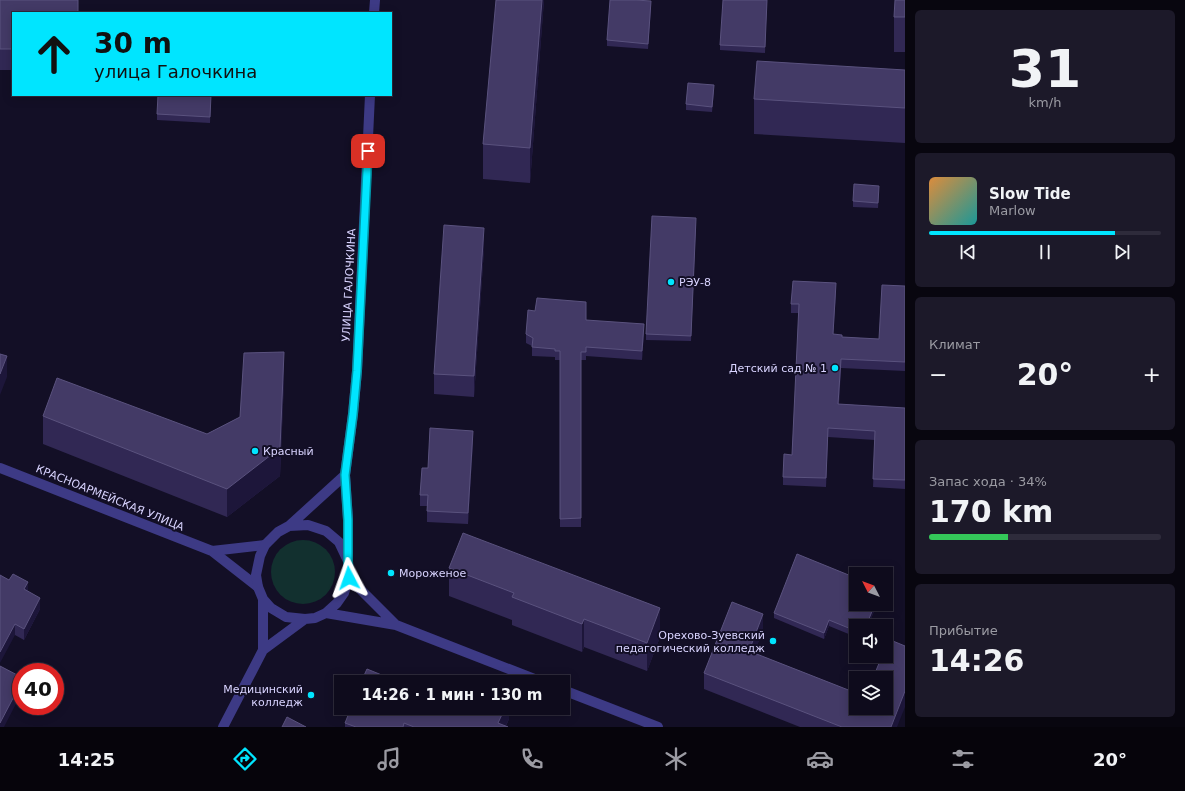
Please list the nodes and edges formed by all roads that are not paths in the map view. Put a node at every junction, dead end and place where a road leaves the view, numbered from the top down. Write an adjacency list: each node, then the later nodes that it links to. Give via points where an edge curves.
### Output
1 (375, 0): 2 (street)
2 (374, 12)
3 (370, 96): 5 (street, УЛИЦА ГАЛОЧКИНА, via 357,371)
4 (0, 468): 8 (street, КРАСНОАРМЕЙСКАЯ УЛИЦА)
5 (345, 475): 6 (street); 9 (street, УЛИЦА ГАЛОЧКИНА)
6 (289, 526): 7 (street, via 278,532); 9 (street, via 308,524 326,531 339,542)
7 (265, 545): 8 (street); 11 (street, via 256,575)
8 (212, 551): 11 (street)
9 (348, 561): 10 (street)
10 (349, 578): 13 (street, via 338,603); 15 (street)
11 (258, 587): 12 (street)
12 (263, 599): 14 (street, via 271,608 286,617); 16 (street)
13 (326, 613): 14 (street); 15 (street)
14 (305, 619): 16 (street)
15 (396, 625): 17 (street)
16 (263, 650): 19 (street)
17 (524, 675)
18 (570, 693): 20 (street)
19 (223, 727)
20 (658, 727)

